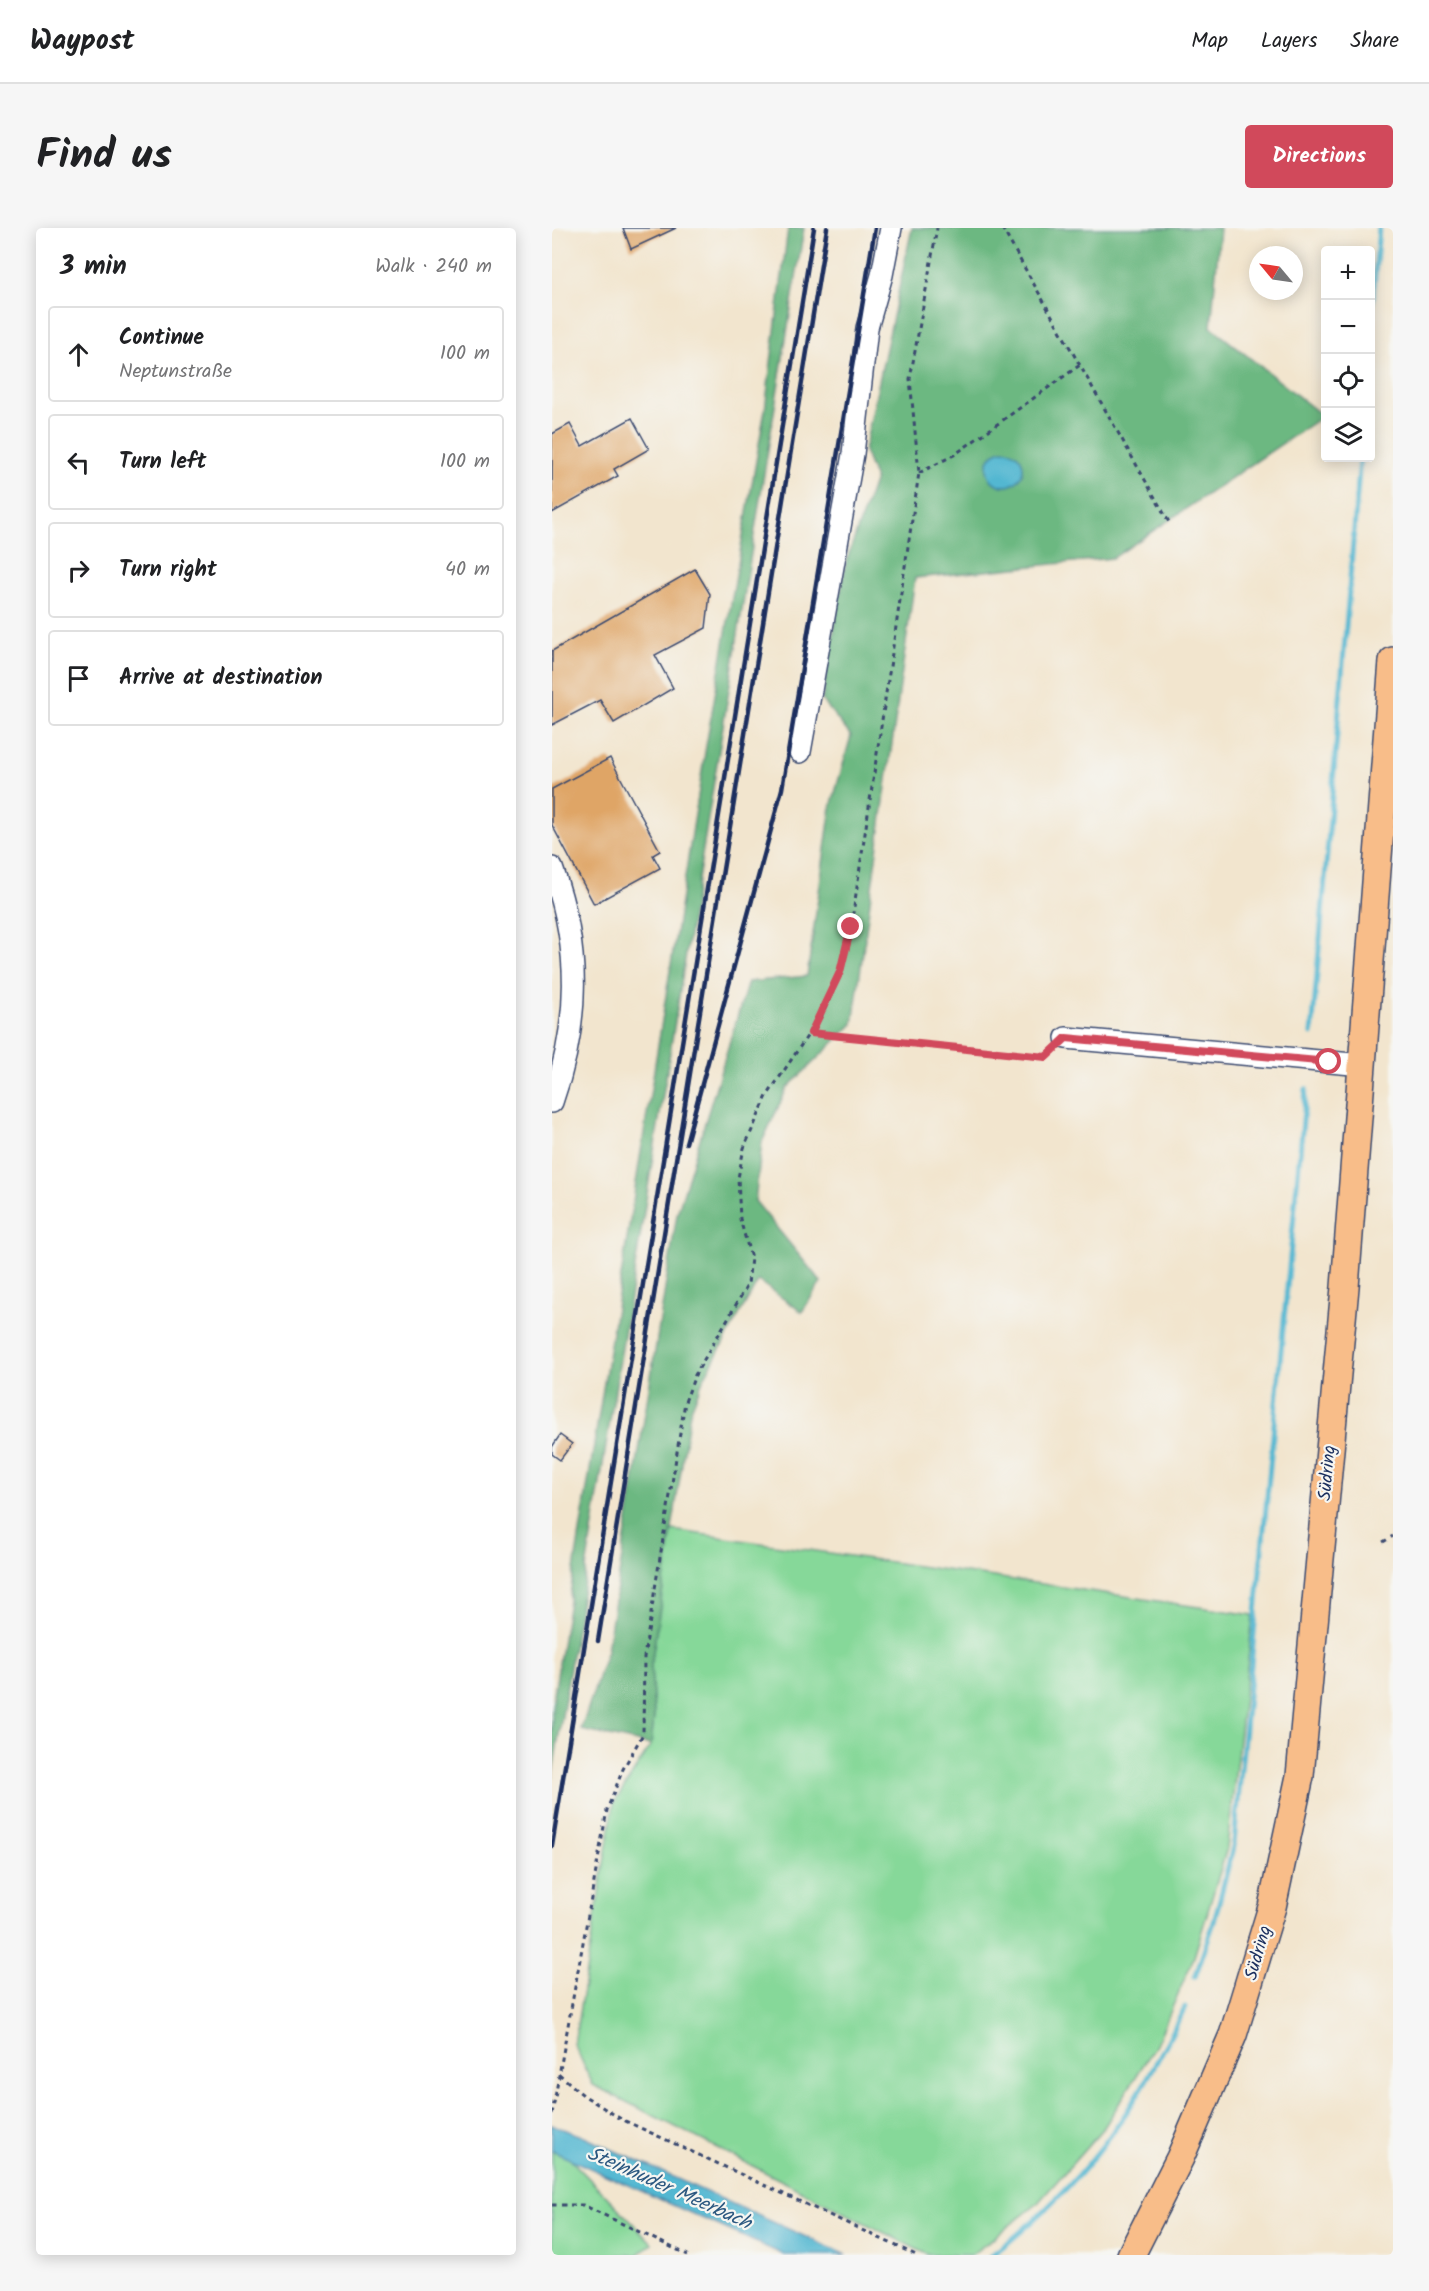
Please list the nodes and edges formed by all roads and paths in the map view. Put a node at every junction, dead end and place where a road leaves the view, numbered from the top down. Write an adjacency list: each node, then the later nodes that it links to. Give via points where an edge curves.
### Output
1 (891, 228): 8 (street, via 867,328 853,454)
2 (937, 228): 5 (path, via 910,380)
3 (1002, 228): 4 (path)
4 (1080, 365): 5 (path, via 954,455); 6 (path)
5 (919, 473): 10 (path, via 851,927 840,972)
6 (1170, 524)
7 (1393, 661): 12 (main road, Südring)
8 (800, 753)
9 (552, 868): 13 (street, via 573,939 575,986 569,1041)
10 (811, 1033): 11 (path, via 1046,1057); 16 (path, via 767,1096 744,1149 738,1178 740,1219 751,1258 748,1284 695,1375 685,1401 644,1657 643,1734 623,1769 607,1810)
11 (1066, 1038): 12 (street)
12 (1363, 1065): 21 (main road, Südring, via 1300,1776 1272,1907 1233,2035)
13 (552, 1102)
14 (1393, 1536): 15 (path)
15 (1383, 1542)
16 (559, 2074): 17 (path); 20 (path, via 621,2119)
17 (552, 2112)
18 (552, 2205): 19 (path, via 583,2205)
19 (688, 2255)
20 (916, 2255)
21 (1131, 2255)

